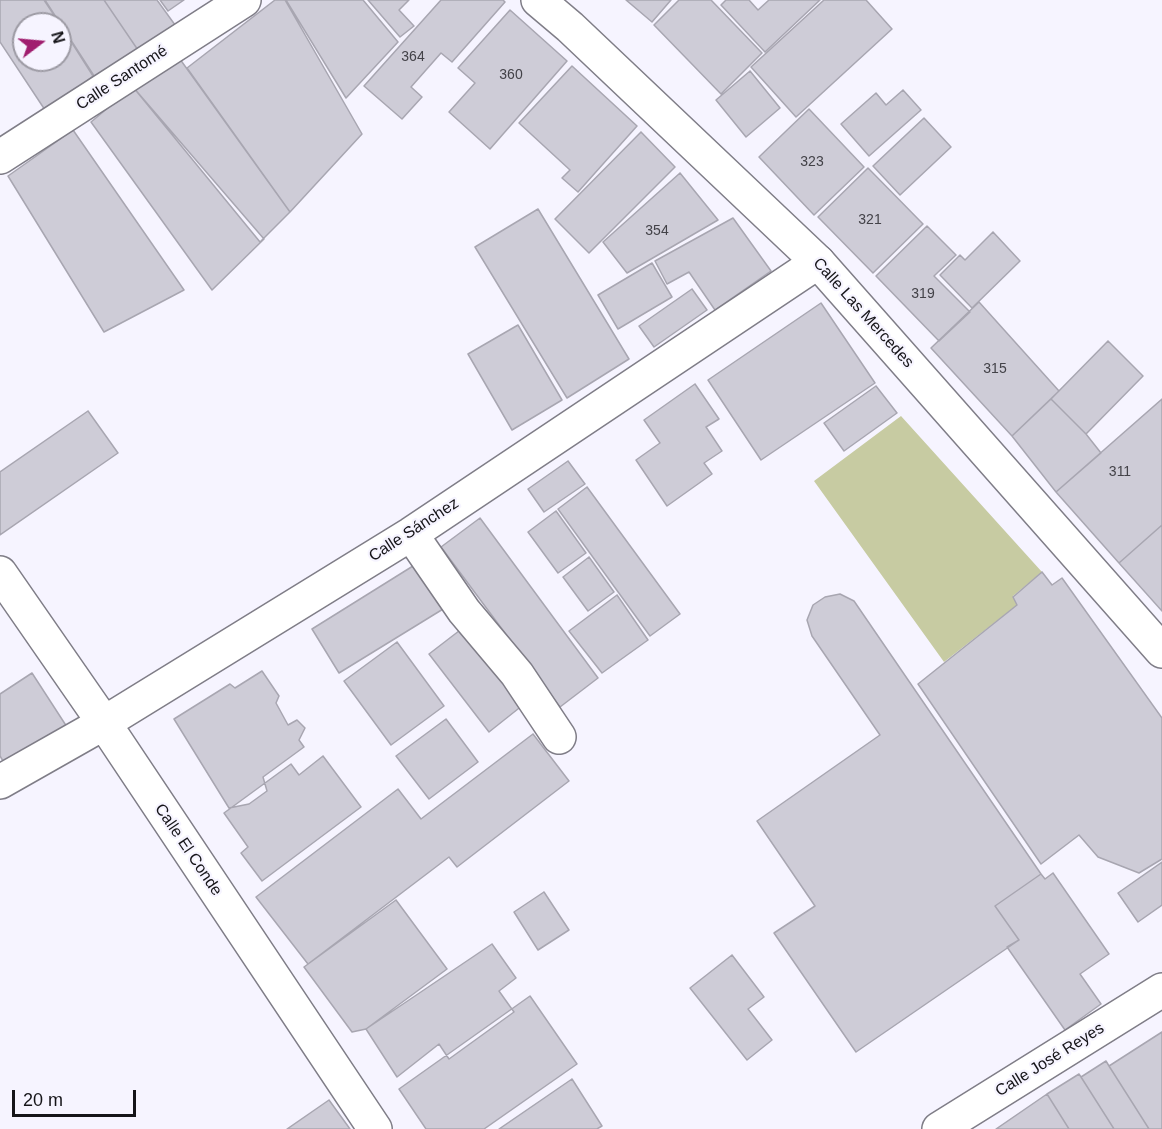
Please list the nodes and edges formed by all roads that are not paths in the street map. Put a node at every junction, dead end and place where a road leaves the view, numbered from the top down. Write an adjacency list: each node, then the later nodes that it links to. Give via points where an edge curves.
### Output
1 (244, 0): 3 (street, Calle Santomé)
2 (538, 0): 4 (street, Calle Las Mercedes)
3 (0, 157)
4 (818, 262): 5 (street, Calle Sánchez); 7 (street, Calle Las Mercedes)
5 (411, 534): 8 (street, Calle Sánchez); 9 (street, via 464,610 517,674)
6 (0, 573): 8 (street, Calle El Conde)
7 (1162, 651)
8 (104, 723): 10 (street, Calle Sánchez); 12 (street, Calle El Conde)
9 (559, 737)
10 (0, 782)
11 (1162, 990): 13 (street, Calle José Reyes)
12 (375, 1129)
13 (941, 1129)

